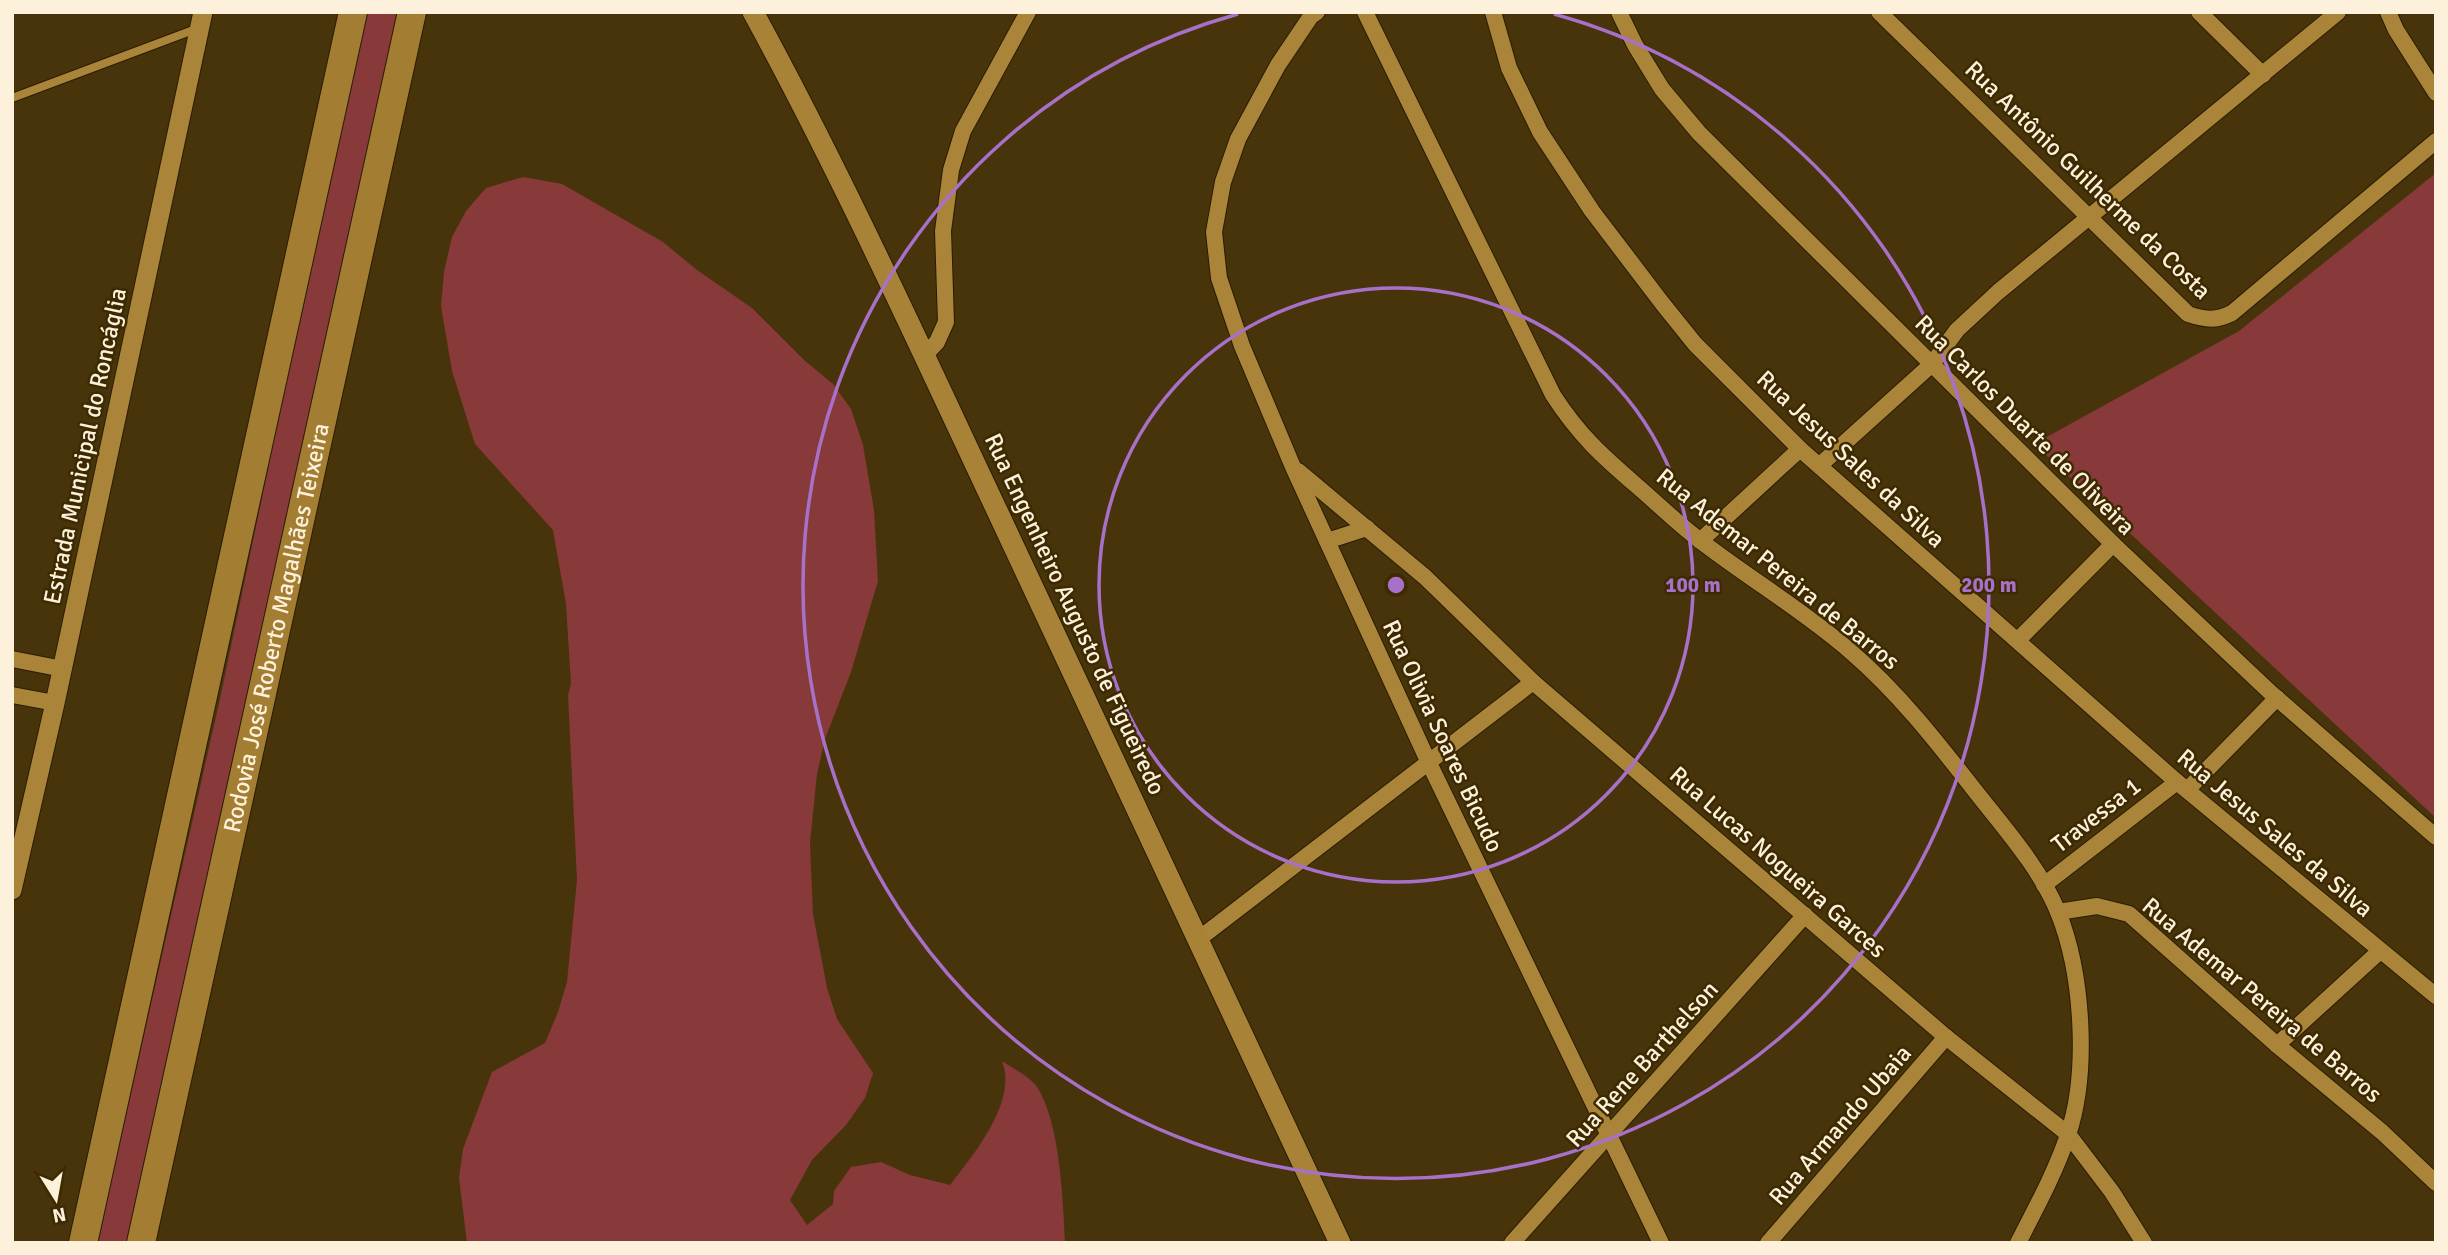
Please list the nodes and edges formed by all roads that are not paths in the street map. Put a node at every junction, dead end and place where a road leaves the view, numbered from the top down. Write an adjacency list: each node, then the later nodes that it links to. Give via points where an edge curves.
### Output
1 (353, 12): 50 (highway)
2 (412, 12): 51 (highway, Rodovia José Roberto Magalhães Teixeira)
3 (753, 12): 19 (main road, Rua Engenheiro Augusto de Figueiredo)
4 (1028, 12): 19 (street, via 963,131 951,170 943,231 946,322)
5 (1317, 12): 23 (street, Rua Olivia Soares Bicudo, via 1278,65 1238,139 1223,182 1214,232 1228,310)
6 (1365, 12): 26 (street, Rua Ademar Pereira de Barros, via 1558,404 1589,444)
7 (1493, 12): 21 (street, Rua Jesus Sales da Silva, via 1509,68 1540,132 1592,211 1695,344)
8 (1619, 12): 20 (street, Rua Carlos Duarte de Oliveira, via 1662,89 1699,133)
9 (1879, 12): 18 (street, Rua Antônio Guilherme da Costa)
10 (2199, 12): 14 (street)
11 (2338, 12): 14 (street)
12 (2388, 12): 15 (street)
13 (200, 20): 16 (lane); 30 (street, Estrada Municipal do Roncáglia)
14 (2263, 75): 18 (street)
15 (2436, 93)
16 (12, 98)
17 (2436, 141): 18 (street, Rua Antônio Guilherme da Costa, via 2232,313 2219,319 2189,314)
18 (2091, 217): 20 (street, via 1998,292 1957,330)
19 (924, 356): 42 (main road, Rua Engenheiro Augusto de Figueiredo)
20 (1932, 364): 22 (street); 27 (street, Rua Carlos Duarte de Oliveira)
21 (1800, 449): 22 (street, Rua Jesus Sales da Silva); 26 (street)
22 (1820, 465): 28 (street, Rua Jesus Sales da Silva)
23 (1293, 467): 24 (street, Rua Lucas Nogueira Garces); 25 (street, Rua Olivia Soares Bicudo)
24 (1367, 528): 25 (street); 31 (street, Rua Lucas Nogueira Garces, via 1425,577)
25 (1327, 541): 35 (street, Rua Olivia Soares Bicudo)
26 (1700, 541): 38 (street, Rua Ademar Pereira de Barros, via 1849,650 1898,696)
27 (2113, 544): 28 (street); 33 (street, Rua Carlos Duarte de Oliveira)
28 (2018, 640): 36 (street, Rua Jesus Sales da Silva)
29 (12, 659): 30 (street)
30 (63, 668): 34 (street, Estrada Municipal do Roncáglia)
31 (1533, 682): 35 (street); 41 (street, Rua Lucas Nogueira Garces)
32 (12, 695): 34 (street)
33 (2277, 698): 36 (street, Travessa 1); 37 (street, Rua Carlos Duarte de Oliveira)
34 (55, 703): 39 (street, Estrada Municipal do Roncáglia)
35 (1429, 763): 42 (street); 48 (street, Rua Olivia Soares Bicudo)
36 (2182, 786): 38 (street, Travessa 1); 43 (street, Rua Jesus Sales da Silva)
37 (2436, 837)
38 (2044, 885): 40 (street, Rua Ademar Pereira de Barros)
39 (12, 890)
40 (2058, 912): 46 (street, Rua Ademar Pereira de Barros, via 2097,906 2129,914); 47 (street, via 2075,969 2079,1008 2079,1088)
41 (1805, 915): 45 (street, Rua Lucas Nogueira Garces); 48 (street, Rua Rene Barthelson)
42 (1200, 938): 52 (main road, Rua Engenheiro Augusto de Figueiredo)
43 (2380, 951): 44 (street, Rua Jesus Sales da Silva); 46 (street)
44 (2436, 996)
45 (1946, 1037): 47 (street, Rua Lucas Nogueira Garces); 55 (street, Rua Armando Ubaia)
46 (2277, 1045): 49 (street, Rua Ademar Pereira de Barros)
47 (2068, 1134): 56 (street); 57 (street, Rua Lucas Nogueira Garces)
48 (1608, 1137): 53 (street, Rua Rene Barthelson); 54 (street, Rua Olivia Soares Bicudo)
49 (2436, 1183)
50 (83, 1243)
51 (141, 1243)
52 (1340, 1243)
53 (1513, 1243)
54 (1661, 1243)
55 (1768, 1243)
56 (2018, 1243)
57 (2144, 1243)

